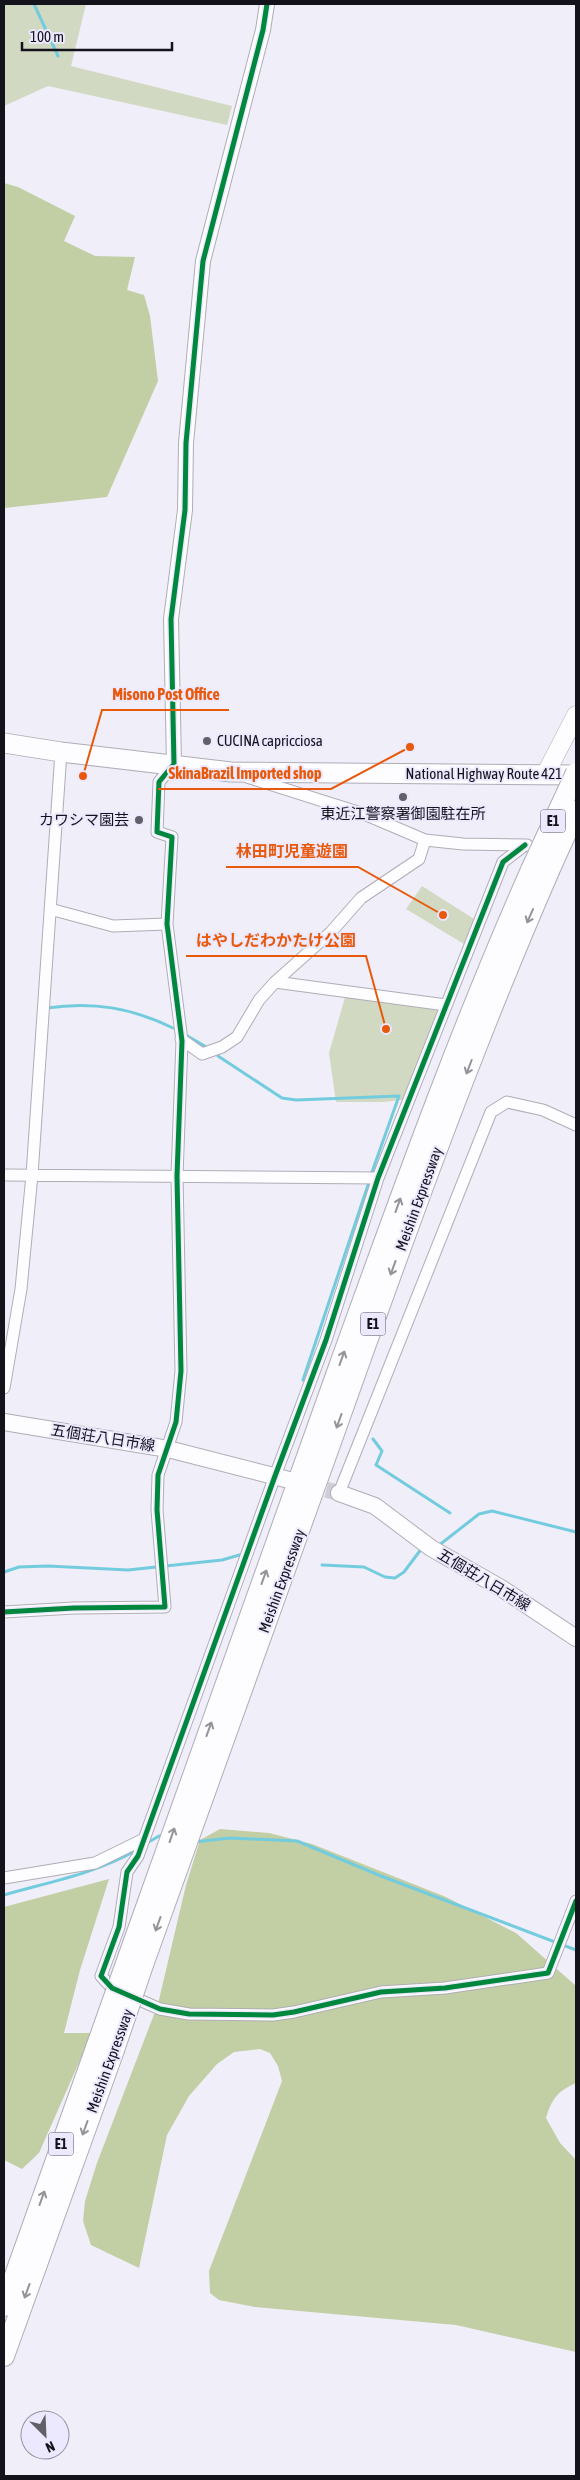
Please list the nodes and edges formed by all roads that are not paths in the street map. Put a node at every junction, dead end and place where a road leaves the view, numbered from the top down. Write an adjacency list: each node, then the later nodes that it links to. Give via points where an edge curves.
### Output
1 (267, 4): 5 (street, via 203,261 186,443 185,510 172,620)
2 (576, 715): 8 (main road)
3 (4, 743): 4 (highway, National Highway Route 421)
4 (61, 752): 5 (highway, National Highway Route 421); 14 (street)
5 (174, 764): 6 (highway, National Highway Route 421); 15 (street, via 159,782 157,832 172,836)
6 (231, 772): 8 (highway, National Highway Route 421); 10 (street, via 364,814)
7 (576, 774): 8 (highway, National Highway Route 421); 13 (highway, Meishin Expressway / E1, bridge)
8 (545, 775)
9 (576, 811): 13 (highway, Meishin Expressway / E1, bridge)
10 (425, 840): 12 (street); 16 (street, via 420,859 361,898 331,932)
11 (576, 840): 12 (street)
12 (525, 845): 17 (street, via 503,862)
13 (540, 871): 34 (highway, Meishin Expressway / E1, bridge, via 515,950 202,1778)
14 (50, 909): 15 (street, via 113,926); 21 (street)
15 (167, 924): 18 (street)
16 (275, 982): 17 (street); 18 (street, via 255,1006 237,1037 222,1047 202,1054)
17 (446, 1005): 23 (street)
18 (181, 1040): 22 (street)
19 (576, 1125): 28 (street, via 543,1110 507,1102 491,1112)
20 (4, 1176): 21 (street)
21 (32, 1176): 22 (street); 24 (street, via 21,1289)
22 (177, 1176): 23 (street); 26 (street, via 182,1371 176,1422)
23 (378, 1178): 27 (street)
24 (4, 1388)
25 (4, 1422): 26 (main road, 五個荘八日市線)
26 (168, 1449): 27 (main road, 五個荘八日市線); 29 (street, via 158,1475 157,1510 165,1606)
27 (282, 1478): 31 (street)
28 (339, 1493): 30 (main road, 五個荘八日市線, via 375,1506 434,1550 501,1588)
29 (4, 1612)
30 (576, 1638)
31 (143, 1840): 32 (street, via 95,1863); 33 (street, via 138,1856 126,1872 119,1927 101,1976 112,1988 160,2009 189,2014 273,2015 381,1992 444,1988 548,1973)
32 (4, 1878)
33 (576, 1900)
34 (35, 2244): 35 (highway, Meishin Expressway / E1); 36 (highway, Meishin Expressway / E1, one-way to 36)
35 (4, 2306)
36 (4, 2356)

